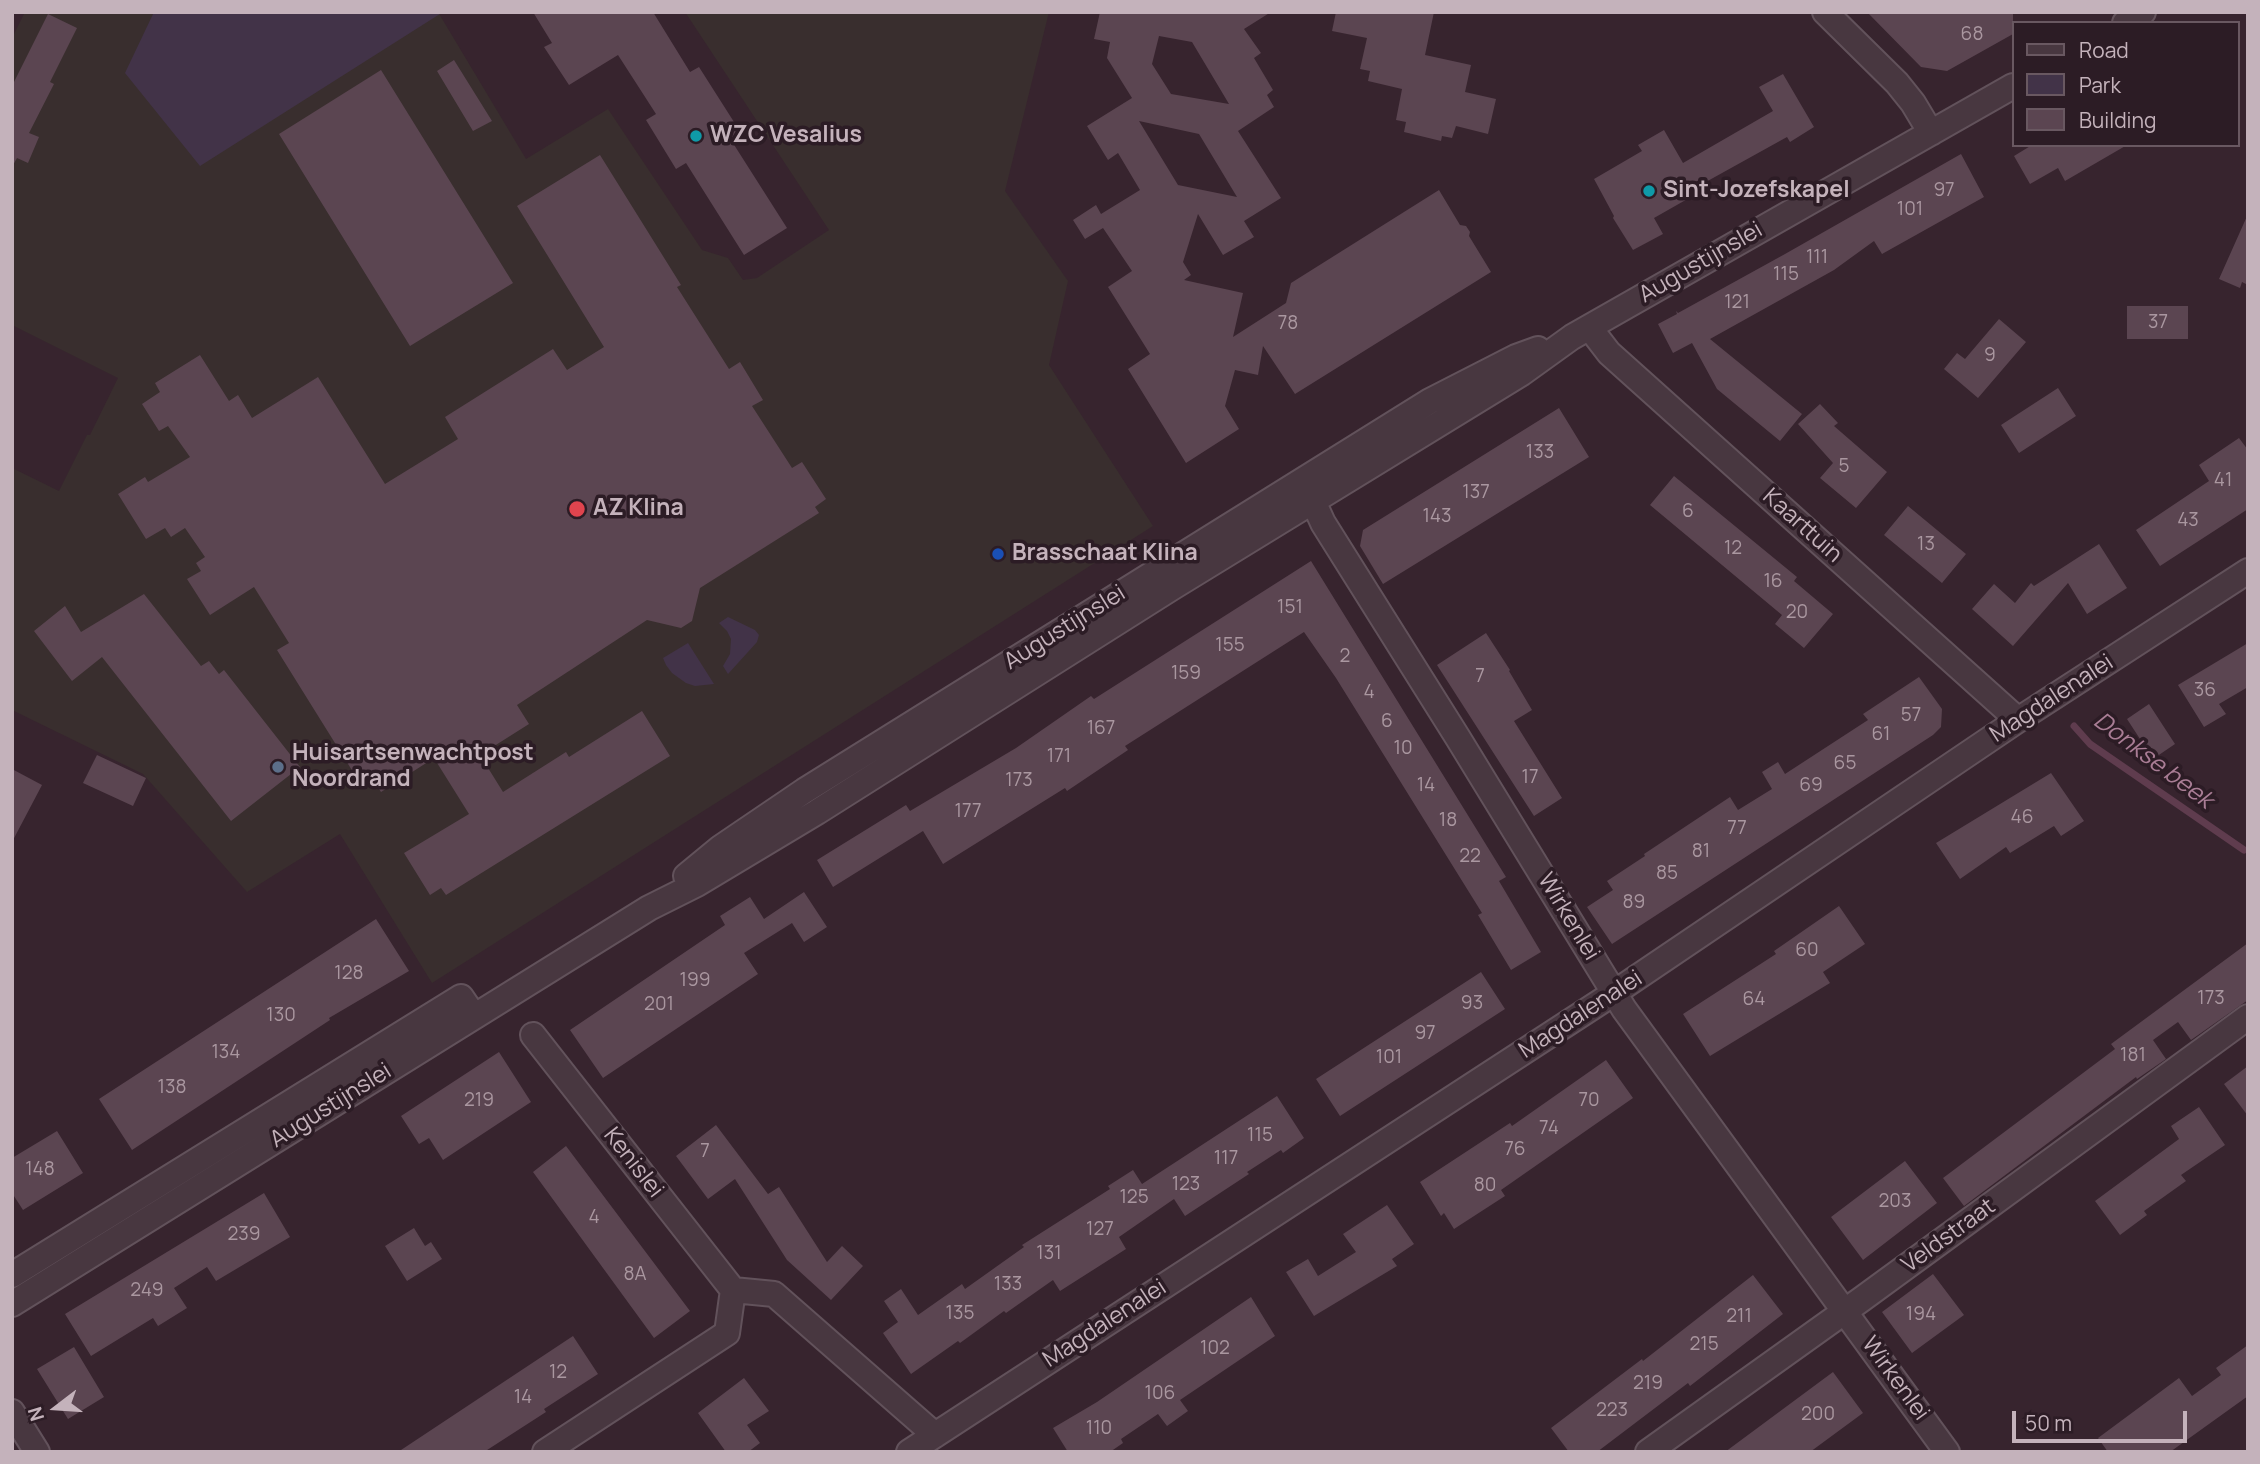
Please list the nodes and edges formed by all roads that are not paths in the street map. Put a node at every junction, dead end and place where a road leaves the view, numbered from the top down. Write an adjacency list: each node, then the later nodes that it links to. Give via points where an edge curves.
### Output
1 (1825, 12): 3 (street, via 1897,83)
2 (2011, 87): 3 (street, Augustijnslei)
3 (1931, 133): 4 (street, Augustijnslei)
4 (1580, 332): 5 (street, Augustijnslei, via 1522,373); 7 (street, Kaarttuin, via 1609,353); 8 (street, Augustijnslei, via 1516,357 1430,401 804,791 720,848)
5 (1313, 501): 8 (street, Augustijnslei, via 817,812); 9 (street, Wirkenlei)
6 (2248, 571): 7 (street, Magdalenalei)
7 (2018, 720): 9 (street, Magdalenalei)
8 (649, 908): 10 (street, Augustijnslei)
9 (1614, 993): 16 (street, Wirkenlei); 18 (street, Magdalenalei)
10 (468, 1007): 13 (street, Augustijnslei); 15 (street, Augustijnslei)
11 (2248, 1017): 16 (street, Veldstraat)
12 (533, 1035): 14 (street, Kenislei)
13 (12, 1275)
14 (733, 1290): 18 (street, via 774,1294); 20 (street, via 727,1333)
15 (12, 1304)
16 (1846, 1311): 22 (street, Veldstraat); 23 (street, Wirkenlei)
17 (12, 1412): 19 (street)
18 (935, 1435): 21 (street, Magdalenalei)
19 (37, 1452)
20 (545, 1452)
21 (909, 1452)
22 (1648, 1452)
23 (1947, 1452)

